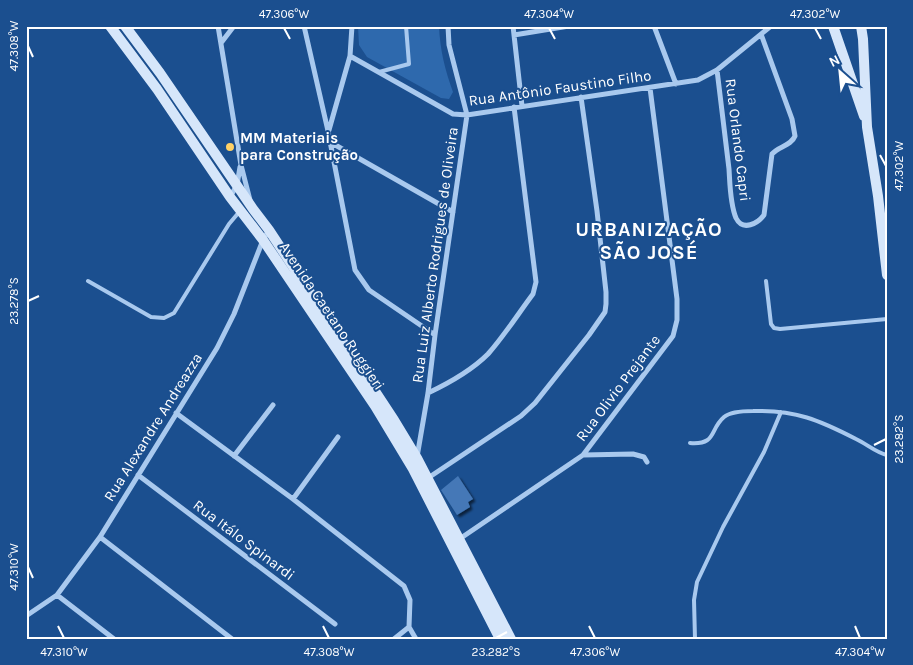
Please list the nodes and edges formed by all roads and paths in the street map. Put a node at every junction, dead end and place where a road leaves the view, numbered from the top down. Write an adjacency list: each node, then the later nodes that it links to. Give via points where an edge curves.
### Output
1 (110, 26): 32 (main road, Avenida Caetano Ruggieri)
2 (125, 26): 31 (main road, Avenida Caetano Ruggieri)
3 (218, 26): 17 (street)
4 (234, 26): 17 (street)
5 (304, 26): 28 (street)
6 (352, 26): 18 (street)
7 (406, 26): 20 (lane, via 409,64)
8 (448, 26): 26 (street, Rua Luiz Alberto Rodrigues de Oliveira, via 448,45)
9 (513, 26): 16 (street)
10 (569, 26): 16 (street)
11 (654, 26): 21 (street)
12 (771, 26): 15 (street, Rua Antônio Faustino Filho)
13 (833, 26): 27 (main road)
14 (861, 26): 27 (main road)
15 (761, 34): 19 (street, Rua Antônio Faustino Filho); 19 (street, Rua Orlando Capri, via 795,136 790,144 772,154 764,215 753,224 745,225 736,217)
16 (514, 36): 24 (street)
17 (221, 43): 30 (street)
18 (350, 56): 20 (street, Rua Antônio Faustino Filho); 28 (street)
19 (717, 70): 21 (street, Rua Antônio Faustino Filho, via 698,80)
20 (379, 72): 26 (street, Rua Antônio Faustino Filho, via 452,114)
21 (676, 84): 22 (street, Rua Antônio Faustino Filho)
22 (650, 88): 23 (street, Rua Antônio Faustino Filho); 49 (street, Rua Olivio Prejante, via 677,320 673,336 664,349)
23 (581, 97): 24 (street, Rua Antônio Faustino Filho); 55 (street, via 606,292 604,312 535,403 521,416)
24 (522, 106): 25 (street, Rua Antônio Faustino Filho)
25 (514, 107): 26 (street, Rua Antônio Faustino Filho); 43 (street, via 536,288 488,353)
26 (467, 115): 35 (street, Rua Luiz Alberto Rodrigues de Oliveira)
27 (868, 127): 38 (main road)
28 (328, 131): 29 (street)
29 (330, 142): 35 (street); 42 (street, via 355,270 369,290)
30 (241, 164): 31 (street); 33 (street)
31 (237, 185): 32 (street); 33 (main road, Avenida Caetano Ruggieri)
32 (230, 197): 34 (main road, Avenida Caetano Ruggieri)
33 (253, 209): 36 (main road, Avenida Caetano Ruggieri)
34 (240, 211): 37 (main road, Avenida Caetano Ruggieri); 39 (lane, via 174,313 164,318 151,317)
35 (452, 212): 42 (street, Rua Luiz Alberto Rodrigues de Oliveira)
36 (269, 230): 37 (street, Rua Alexandre Andreazza); 52 (main road, Avenida Caetano Ruggieri)
37 (263, 240): 46 (street, Rua Alexandre Andreazza, via 217,348); 58 (main road, Avenida Caetano Ruggieri, via 400,447)
38 (887, 275)
39 (88, 281)
40 (766, 281): 41 (lane, via 774,328)
41 (887, 319)
42 (435, 335): 43 (street, Rua Luiz Alberto Rodrigues de Oliveira)
43 (428, 393): 52 (street, Rua Luiz Alberto Rodrigues de Oliveira)
44 (273, 405): 51 (street)
45 (780, 412): 48 (lane, via 752,411 725,416 708,441); 50 (lane, via 822,422); 69 (lane, via 764,452 697,582 694,600)
46 (176, 413): 51 (street); 54 (street, Rua Alexandre Andreazza)
47 (338, 437): 56 (street)
48 (690, 443)
49 (583, 455): 53 (street, via 639,455); 58 (street, Rua Olivio Prejante)
50 (887, 455)
51 (234, 456): 56 (street)
52 (417, 458): 55 (main road, Avenida Caetano Ruggieri)
53 (647, 462)
54 (138, 475): 57 (street, Rua Alexandre Andreazza); 61 (street, Rua Itálo Spinardi)
55 (428, 478): 58 (main road, Avenida Caetano Ruggieri)
56 (292, 499): 62 (street, via 404,586 410,600)
57 (100, 537): 59 (street, Rua Alexandre Andreazza); 64 (street)
58 (455, 542): 67 (main road, Avenida Caetano Ruggieri); 68 (main road, Avenida Caetano Ruggieri)
59 (57, 595): 60 (street, Rua Alexandre Andreazza); 63 (street)
60 (26, 616)
61 (335, 624)
62 (409, 626): 65 (street); 66 (street)
63 (114, 639)
64 (232, 639)
65 (394, 639)
66 (416, 639)
67 (500, 639)
68 (511, 639)
69 (696, 639)

